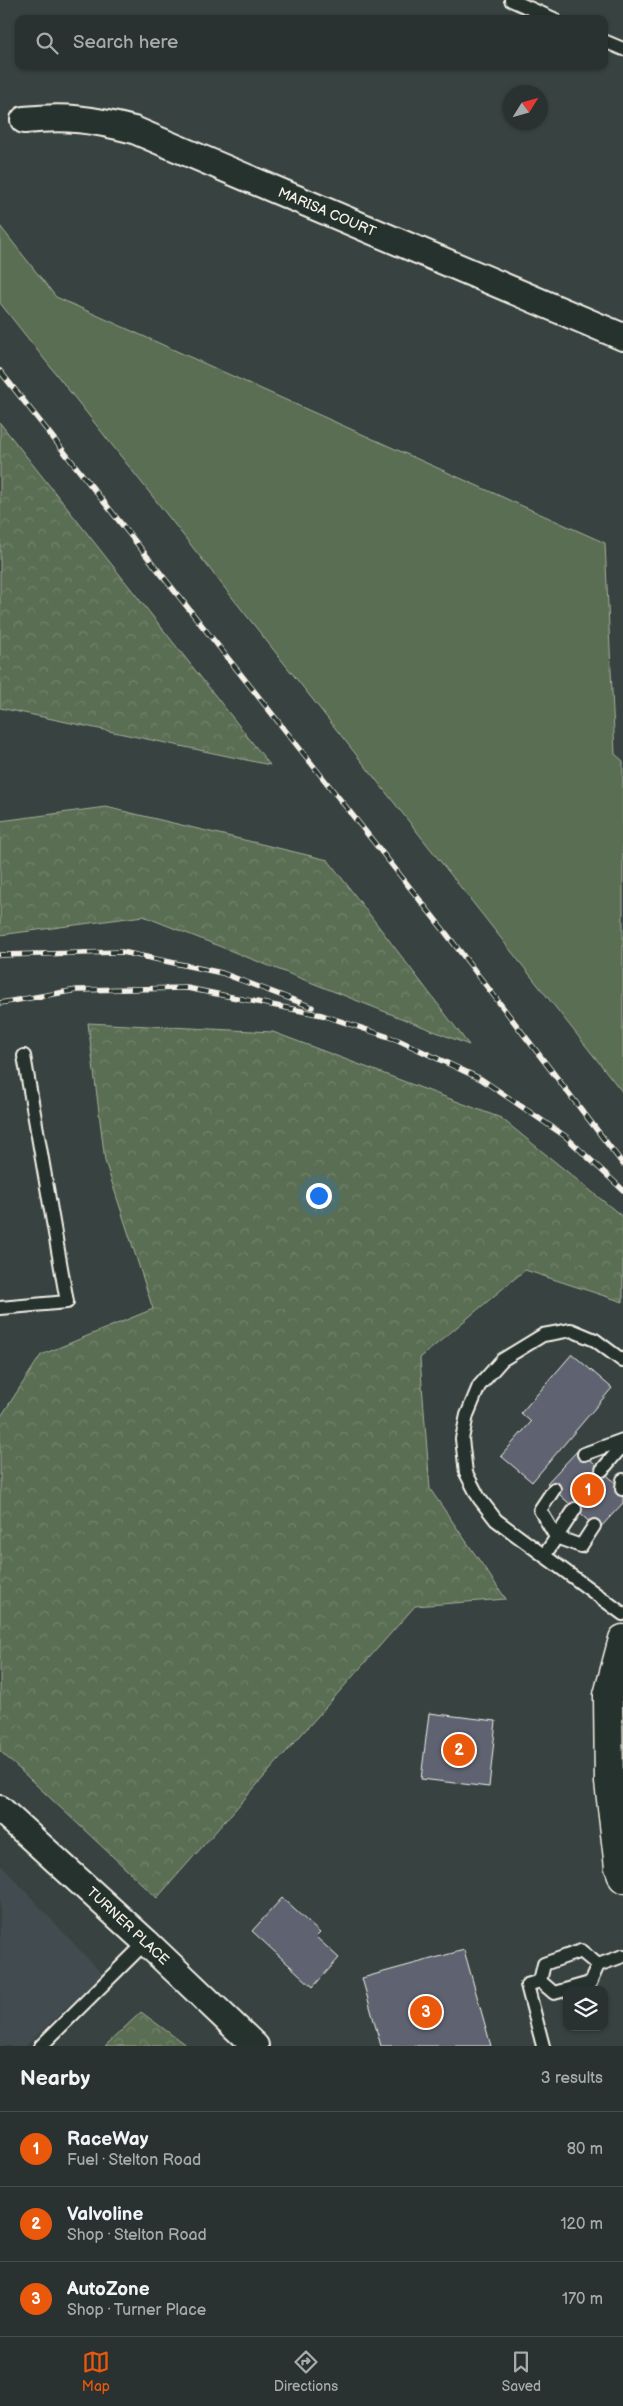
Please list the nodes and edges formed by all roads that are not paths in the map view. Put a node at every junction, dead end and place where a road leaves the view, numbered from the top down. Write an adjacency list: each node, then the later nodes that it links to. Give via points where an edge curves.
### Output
1 (511, 0): 2 (lane)
2 (545, 15)
3 (608, 43): 4 (lane)
4 (623, 49)
5 (24, 120): 6 (street, MARISA COURT, via 64,117 98,120 134,130)
6 (623, 337)
7 (24, 1056): 8 (lane, via 67,1302)
8 (0, 1308)
9 (623, 1361): 18 (lane, via 595,1340 571,1330 542,1335 502,1360 479,1386 462,1439 466,1473 496,1520)
10 (623, 1440): 12 (lane)
11 (623, 1445): 13 (lane)
12 (584, 1454)
13 (602, 1470)
14 (554, 1489): 17 (lane, via 540,1510)
15 (575, 1509): 17 (lane)
16 (594, 1526): 17 (lane, via 580,1546)
17 (556, 1537): 18 (lane)
18 (544, 1556): 19 (lane)
19 (623, 1614)
20 (623, 1639): 22 (main road, via 608,1695 609,1782)
21 (0, 1809): 23 (street, TURNER PLACE)
22 (623, 1878)
23 (146, 1942): 27 (lane); 28 (street, TURNER PLACE)
24 (623, 1956): 25 (lane)
25 (598, 1965): 26 (lane, via 590,1984 554,1993); 26 (lane, via 581,1951 544,1964)
26 (540, 1981): 29 (lane, via 527,1985)
27 (41, 2046)
28 (255, 2046)
29 (544, 2046)

